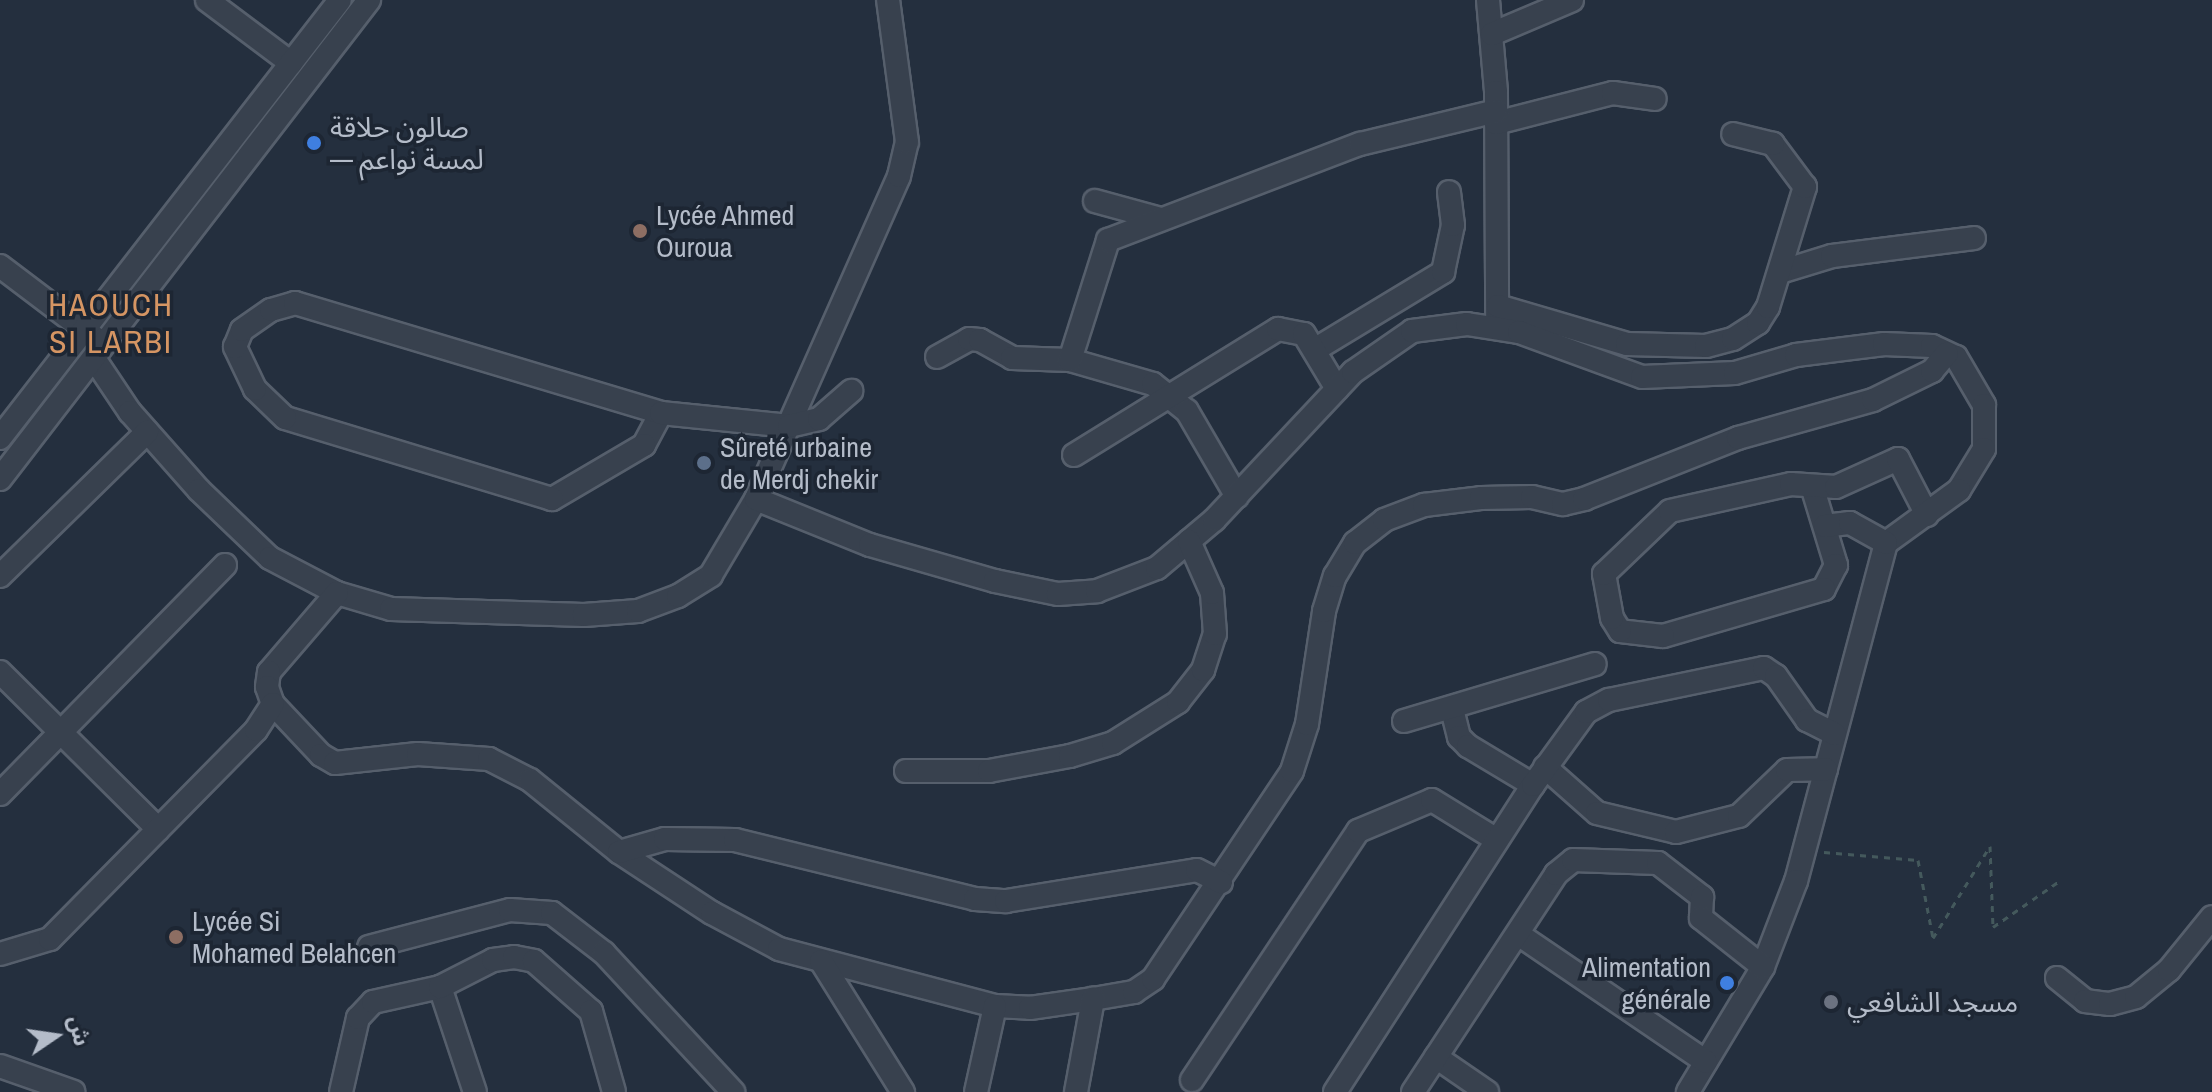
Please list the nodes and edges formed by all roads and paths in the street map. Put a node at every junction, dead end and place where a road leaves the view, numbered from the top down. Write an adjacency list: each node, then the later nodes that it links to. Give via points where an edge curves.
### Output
1 (207, 0): 8 (street)
2 (340, 0): 8 (street)
3 (369, 0): 21 (street)
4 (888, 0): 29 (street, via 907,142 899,176)
5 (1488, 0): 7 (street)
6 (1572, 0): 7 (street)
7 (1492, 34): 10 (street)
8 (291, 63): 19 (street)
9 (1655, 99): 10 (street, via 1613,93)
10 (1496, 117): 14 (street, via 1360,144 1284,177); 18 (street)
11 (1733, 134): 17 (street, via 1773,144 1805,187)
12 (1449, 192): 20 (street, via 1453,225 1443,272)
13 (1095, 201): 14 (street)
14 (1161, 219): 24 (street, via 1115,236 1103,247)
15 (1974, 238): 17 (street, via 1832,256)
16 (0, 266): 19 (street)
17 (1780, 272): 18 (street, via 1758,323 1733,339 1706,346 1627,344)
18 (1497, 317): 22 (street, via 1642,377 1735,373 1796,355 1884,344 1932,346); 25 (street, via 1412,331 1385,345)
19 (87, 332): 21 (street); 31 (street)
20 (1316, 349): 25 (street); 27 (street, via 1304,334 1278,329)
21 (100, 353): 30 (street); 33 (street)
22 (1947, 353): 37 (street, via 1956,357 1984,405 1984,449 1959,490); 59 (street, via 1932,371 1873,400 1738,438 1584,499 1563,504 1532,497 1481,498 1424,505 1384,520 1355,543 1335,576 1324,611 1303,742 1292,771)
23 (937, 357): 24 (street, via 969,339 1026,361)
24 (1070, 360): 27 (street)
25 (1337, 389): 35 (street)
26 (851, 391): 29 (street, via 819,419)
27 (1171, 393): 32 (street); 35 (street)
28 (661, 413): 28 (street, via 644,445 552,499 285,418 255,389 235,347 242,330 271,310 295,303); 29 (street)
29 (789, 426): 36 (street)
30 (147, 432): 42 (street); 43 (street, via 270,558)
31 (0, 438)
32 (1074, 455)
33 (0, 479)
34 (1812, 486): 37 (street, via 1836,487 1898,459); 38 (street); 38 (street, via 1791,484 1670,511 1604,574 1612,618 1620,631 1633,636 1663,636 1814,596 1832,578 1836,565)
35 (1237, 497): 39 (street)
36 (756, 499): 39 (street, via 870,545 1058,594 1097,591 1157,568); 43 (street, via 711,575 678,596 638,611 391,609)
37 (1927, 515): 40 (street)
38 (1825, 526): 40 (street, via 1850,523)
39 (1189, 541): 52 (street, via 1212,593 1215,634 1203,670 1178,702 1113,743 1070,756 989,771)
40 (1886, 543): 50 (street)
41 (225, 565): 49 (street)
42 (0, 576)
43 (337, 593): 46 (street, via 269,672)
44 (1595, 664): 47 (street)
45 (0, 672): 49 (street)
46 (273, 704): 55 (street, via 256,730); 58 (street, via 335,763 418,754 508,765)
47 (1452, 709): 48 (street); 53 (street, via 1459,737 1468,746)
48 (1404, 721)
49 (58, 733): 54 (street); 55 (street)
50 (1835, 734): 51 (street); 53 (street, via 1795,709 1776,676 1764,668 1747,668 1609,700 1586,712)
51 (1826, 769): 53 (street, via 1787,770 1739,816 1676,832 1597,813); 57 (street)
52 (906, 771)
53 (1539, 776): 56 (street)
54 (0, 794)
55 (158, 829): 64 (street, via 50,939)
56 (1497, 840): 74 (street, via 1432,800 1358,831); 83 (street)
57 (1805, 850): 60 (path, via 1918,860 1933,938 1990,846 1993,927); 66 (street)
58 (619, 852): 59 (street, via 665,839 735,840 975,899 1006,901 1197,870); 65 (street, via 712,913 779,949)
59 (1221, 882): 69 (street, via 1153,979 1134,992)
60 (2058, 882)
61 (2212, 917): 67 (street, via 2169,970 2136,997 2110,1004 2085,1001)
62 (1518, 934): 66 (street, via 1556,874 1573,860 1649,859 1702,897 1701,918); 71 (street); 72 (street)
63 (369, 947): 79 (street, via 510,910 552,913 604,953)
64 (0, 954)
65 (821, 961): 70 (street); 80 (street)
66 (1763, 967): 72 (street)
67 (2057, 978)
68 (440, 987): 76 (street, via 373,1002 358,1018); 77 (street); 78 (street, via 493,960 534,961 591,1011)
69 (1093, 999): 70 (street, via 1030,1008); 82 (street)
70 (995, 1006): 81 (street)
71 (1436, 1057): 84 (street); 85 (street)
72 (1706, 1062): 86 (street)
73 (0, 1066): 75 (street)
74 (1192, 1080)
75 (74, 1092)
76 (341, 1092)
77 (475, 1092)
78 (614, 1092)
79 (733, 1092)
80 (903, 1092)
81 (976, 1092)
82 (1076, 1092)
83 (1335, 1092)
84 (1413, 1092)
85 (1487, 1092)
86 (1688, 1092)

